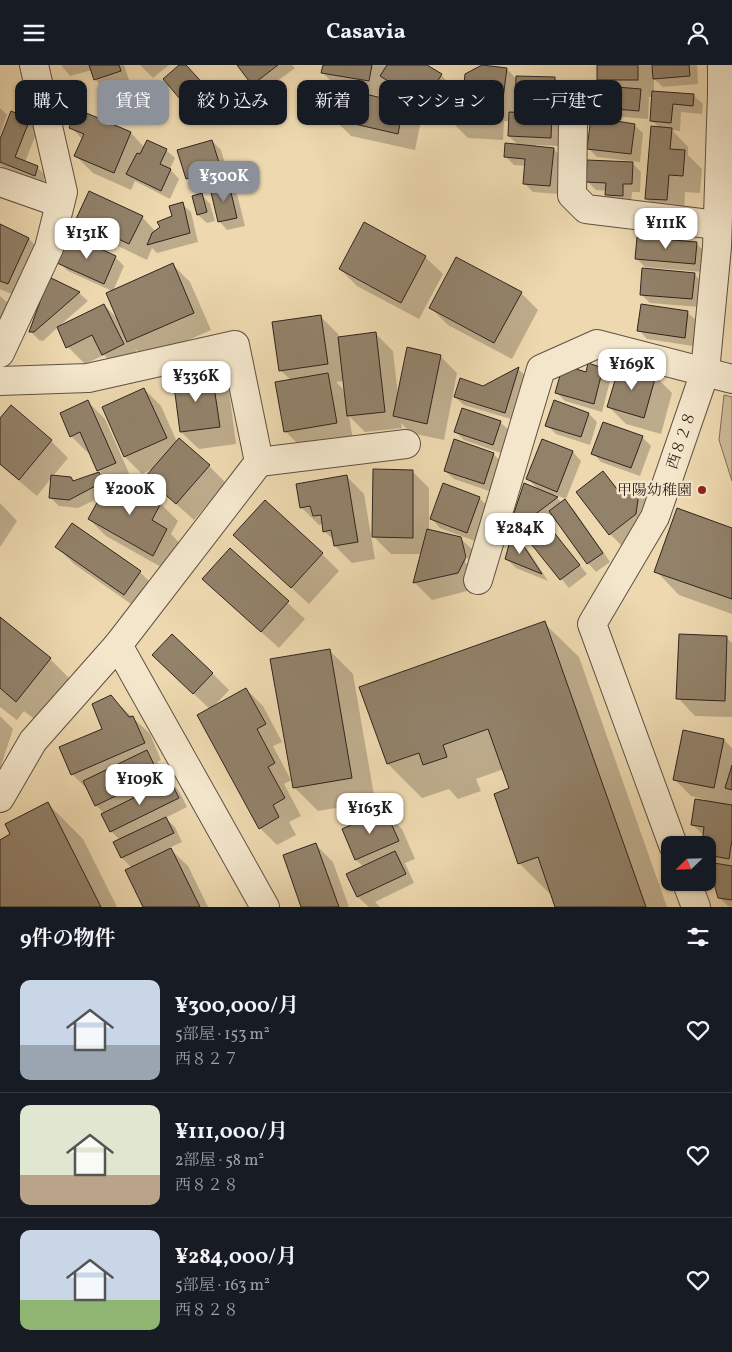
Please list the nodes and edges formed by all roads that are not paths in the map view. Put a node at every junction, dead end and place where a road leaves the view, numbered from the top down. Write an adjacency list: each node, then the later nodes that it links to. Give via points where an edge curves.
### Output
1 (34, 65): 5 (street, via 63,191)
2 (722, 65): 6 (street, 西８２８)
3 (572, 125): 6 (street, via 572,195 586,209)
4 (0, 182): 5 (street)
5 (60, 203): 7 (street, via 49,248)
6 (717, 225): 8 (street, 西８２８)
7 (0, 353)
8 (705, 372): 9 (street); 13 (street, via 597,344 541,369); 16 (street, 西８２８, via 655,517 592,624)
9 (732, 379)
10 (0, 381): 12 (street, via 88,377 234,345)
11 (406, 444): 12 (street)
12 (259, 462): 14 (street)
13 (478, 580)
14 (118, 645): 15 (street, via 33,741); 18 (street)
15 (0, 798)
16 (670, 836)
17 (690, 891): 19 (street)
18 (265, 907)
19 (696, 907)

